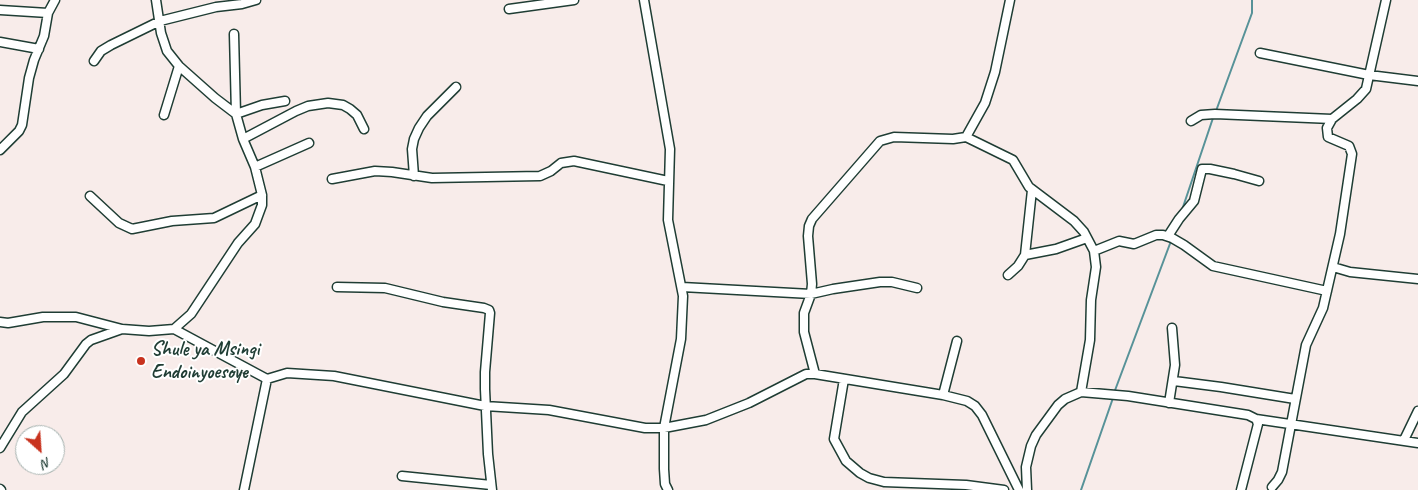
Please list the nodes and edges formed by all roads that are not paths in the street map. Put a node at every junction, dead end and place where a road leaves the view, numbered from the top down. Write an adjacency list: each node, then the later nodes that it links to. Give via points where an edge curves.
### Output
1 (55, 0): 10 (street)
2 (156, 0): 11 (street)
3 (256, 0): 11 (street, via 216,6)
4 (574, 0): 8 (street)
5 (644, 0): 35 (street, via 670,149)
6 (1010, 0): 27 (street, via 995,72 985,103)
7 (1386, 0): 18 (street)
8 (509, 9)
9 (0, 10): 10 (street)
10 (48, 13): 14 (street)
11 (160, 22): 16 (street, via 111,45); 17 (street, via 167,50)
12 (234, 34): 22 (street)
13 (0, 42): 14 (street)
14 (39, 49): 30 (street, via 28,78 22,125)
15 (1260, 53): 18 (street)
16 (94, 61)
17 (179, 66): 22 (street); 23 (street)
18 (1369, 74): 19 (street); 24 (street, via 1362,94)
19 (1418, 81)
20 (456, 87): 32 (street, via 426,116 419,128 412,149)
21 (285, 101): 22 (street)
22 (236, 114): 28 (street)
23 (164, 115)
24 (1332, 119): 25 (street, via 1215,114 1201,115); 43 (street, via 1326,128 1327,135 1349,146 1352,154)
25 (1191, 121)
26 (364, 129): 28 (street, via 350,109 328,103 296,111)
27 (966, 137): 36 (street, via 1013,160); 50 (street, via 894,137 885,138 876,145 809,226)
28 (243, 139): 31 (street)
29 (309, 143): 31 (street)
30 (0, 150)
31 (255, 167): 37 (street)
32 (414, 176): 33 (street, via 375,172); 35 (street, via 540,176 561,164 574,161)
33 (332, 179)
34 (1259, 181): 39 (street, via 1202,169 1194,201)
35 (668, 182): 47 (street, via 668,220)
36 (1032, 190): 40 (street, via 1074,221); 42 (street)
37 (262, 195): 38 (street, via 214,218 172,221 132,229 119,223); 54 (street, via 255,224 238,243 191,314)
38 (90, 196)
39 (1168, 236): 41 (street, via 1156,236 1134,244 1120,241); 49 (street, via 1213,266)
40 (1087, 238): 41 (street); 42 (street, via 1056,250)
41 (1094, 251): 60 (street, via 1096,267 1090,340)
42 (1025, 254): 44 (street)
43 (1333, 267): 45 (street, via 1350,272); 49 (street)
44 (1008, 276)
45 (1418, 279)
46 (337, 286): 64 (street, via 397,290 489,310)
47 (682, 287): 50 (street); 68 (street, via 681,339)
48 (917, 288): 50 (street, via 880,282)
49 (1327, 291): 62 (street, via 1321,314 1306,345)
50 (811, 294): 56 (street, via 804,313 804,332)
51 (0, 322): 53 (street, via 76,316)
52 (1172, 328): 59 (street)
53 (122, 329): 54 (street); 71 (street, via 86,344 64,374 22,412)
54 (174, 329): 57 (street)
55 (957, 341): 61 (street)
56 (815, 374): 58 (street); 68 (street, via 802,375 749,403 706,420)
57 (267, 379): 64 (street, via 287,373 334,376); 75 (street)
58 (844, 379): 61 (street); 77 (street, via 834,439 846,461 860,473 884,482)
59 (1174, 381): 62 (street); 63 (street)
60 (1081, 392): 63 (street); 79 (street, via 1058,405 1036,435 1026,467)
61 (943, 395): 78 (street, via 975,406)
62 (1295, 399): 67 (street)
63 (1169, 404): 66 (street)
64 (486, 406): 68 (street, via 549,410 645,428); 74 (street)
65 (1418, 411): 69 (street)
66 (1256, 418): 67 (street); 80 (street, via 1258,424)
67 (1291, 424): 69 (street); 73 (street, via 1282,472)
68 (664, 428): 76 (street, via 664,469)
69 (1404, 440): 70 (street)
70 (1418, 443)
71 (0, 448)
72 (402, 476): 74 (street)
73 (1272, 487)
74 (492, 488)
75 (244, 490)
76 (668, 490)
77 (1004, 490)
78 (1019, 490)
79 (1027, 490)
80 (1241, 490)

